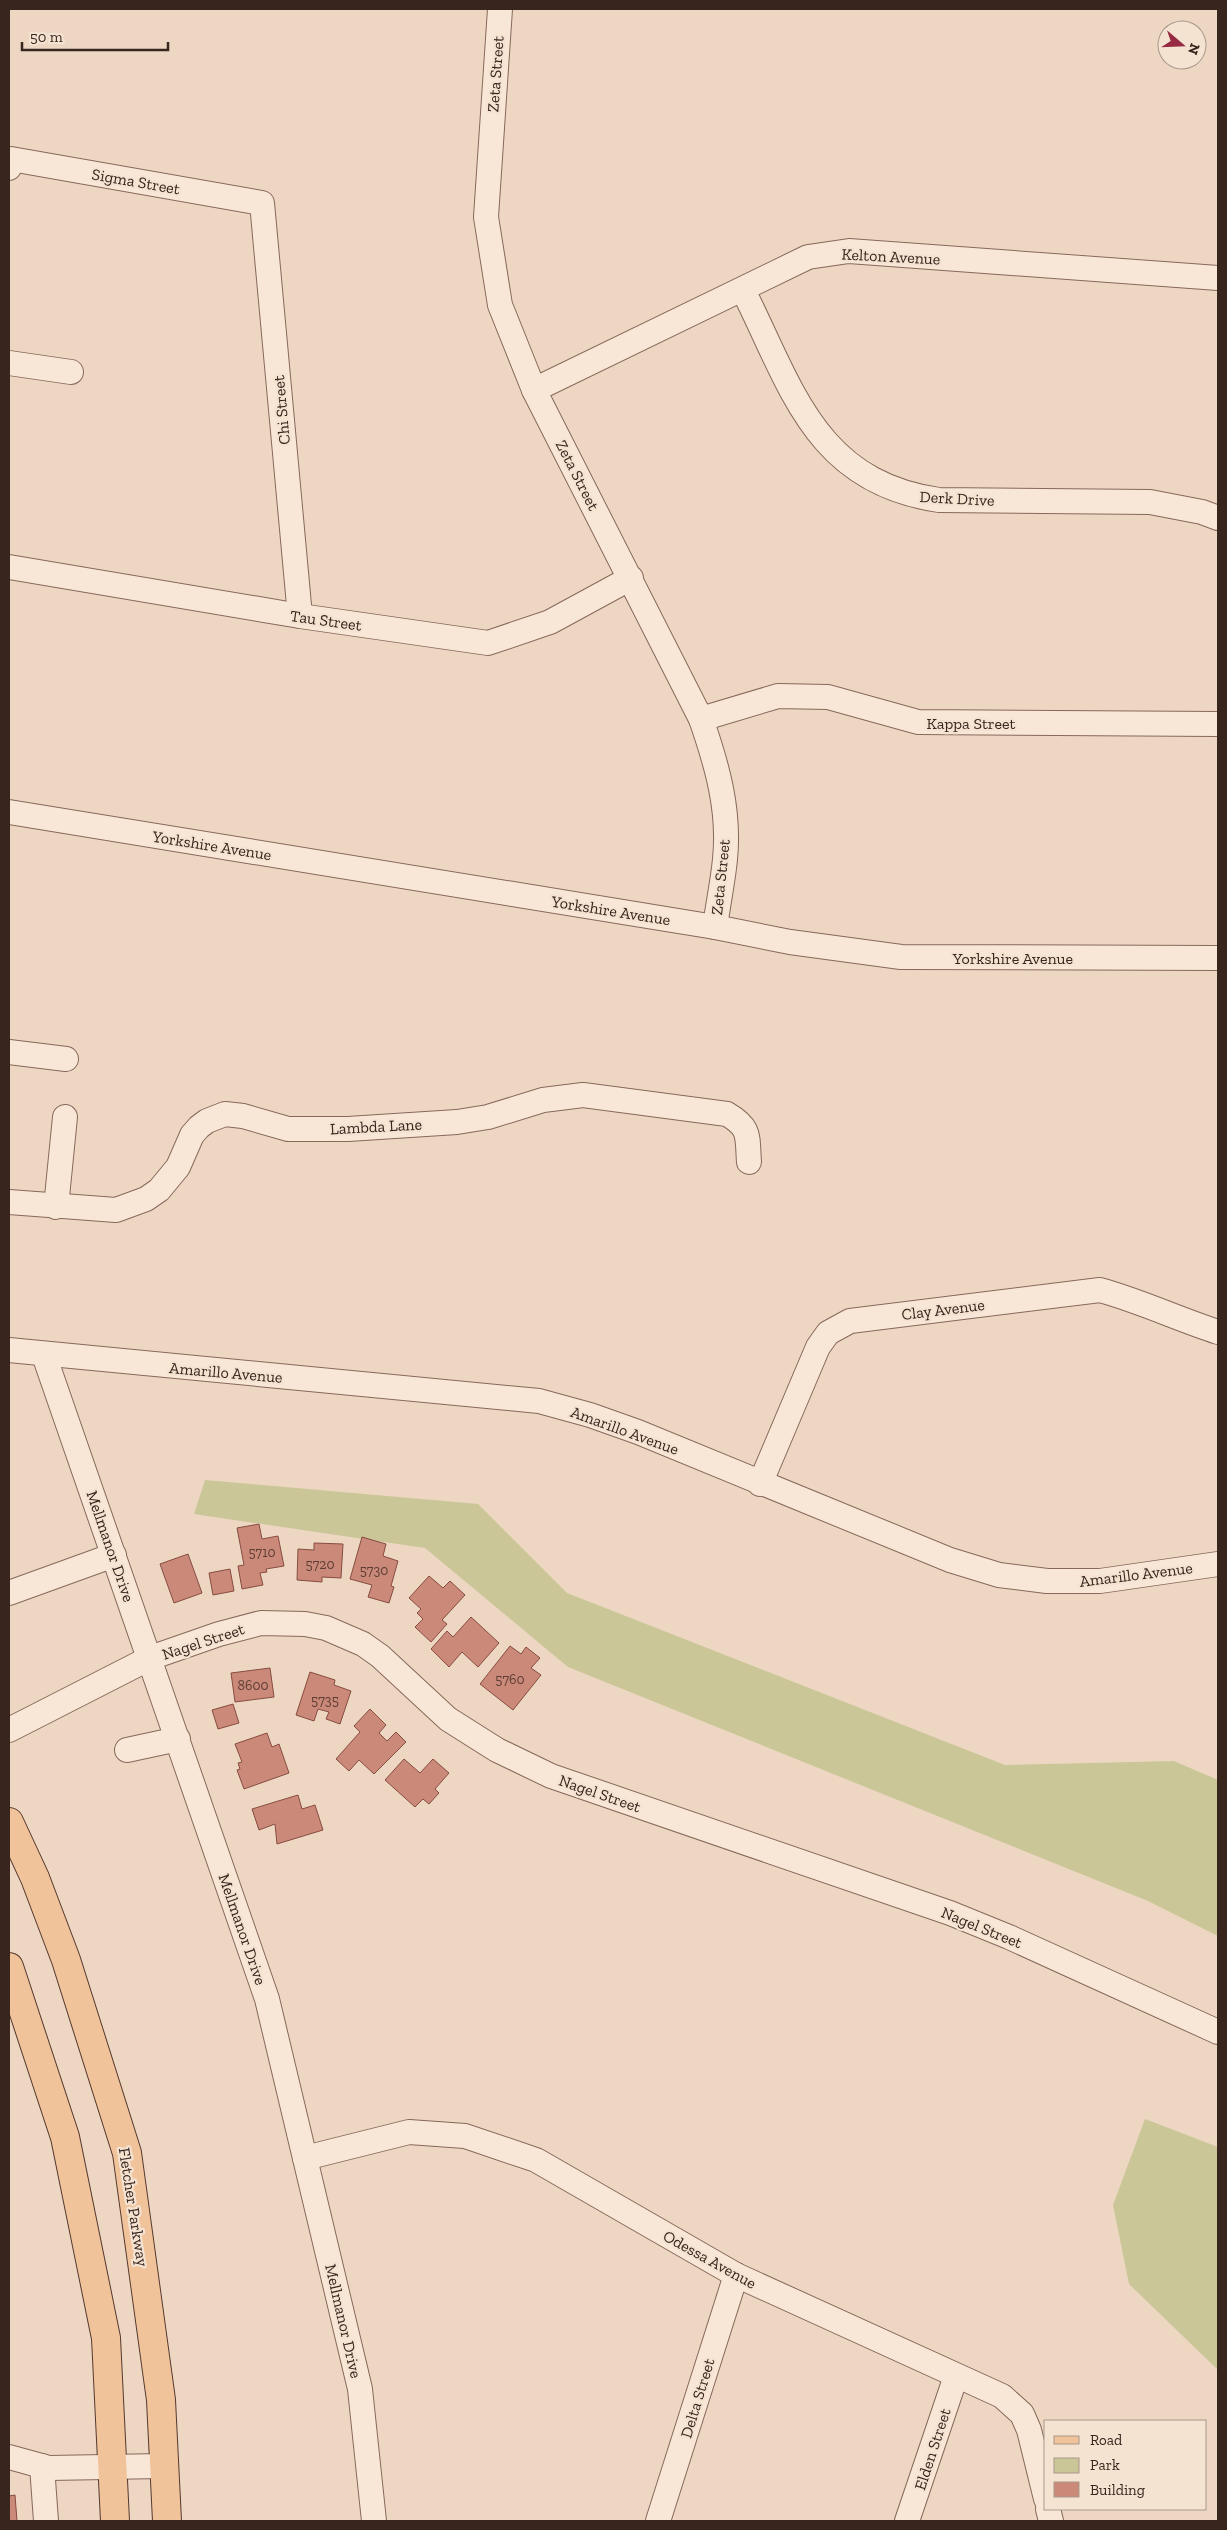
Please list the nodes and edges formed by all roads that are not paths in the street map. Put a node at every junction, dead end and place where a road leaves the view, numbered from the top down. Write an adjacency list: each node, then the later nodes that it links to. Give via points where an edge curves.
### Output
1 (500, 9): 8 (street, Zeta Street, via 486,216 500,305)
2 (10, 164): 3 (street, Sigma Street)
3 (262, 203): 12 (street, Chi Street)
4 (1218, 278): 5 (street, Kelton Avenue, via 850,251 808,257)
5 (743, 290): 8 (street, Kelton Avenue); 9 (street, Derk Drive, via 799,403 819,435 845,462 879,484 939,500 1150,502)
6 (9, 363): 7 (street)
7 (72, 372)
8 (534, 390): 11 (street, Zeta Street)
9 (1218, 518)
10 (9, 567): 12 (street, Tau Street)
11 (631, 578): 12 (street, Tau Street, via 550,622 488,643); 13 (street, Zeta Street)
12 (300, 616)
13 (701, 719): 14 (street, Kappa Street, via 778,696 788,696 828,697 918,722); 16 (street, Zeta Street, via 717,764 725,809 726,858)
14 (1218, 724)
15 (9, 812): 16 (street, Yorkshire Avenue)
16 (715, 927): 17 (street, Yorkshire Avenue, via 790,942 901,957)
17 (1218, 958)
18 (9, 1052): 19 (street)
19 (66, 1059)
20 (65, 1118): 23 (street)
21 (749, 1162): 23 (street, Lambda Lane, via 746,1131 741,1122 727,1114 583,1096 543,1100 488,1117 457,1122 348,1129 288,1129 225,1114 207,1120 199,1127 174,1173 146,1199 116,1210)
22 (9, 1202): 23 (street, Lambda Lane)
23 (56, 1207)
24 (1218, 1332): 27 (street, Clay Avenue, via 1172,1317 1131,1298 1100,1290 850,1321 828,1333 818,1347)
25 (9, 1350): 26 (street, Amarillo Avenue)
26 (44, 1355): 27 (street, Amarillo Avenue, via 538,1401 638,1432); 28 (street, Mellmanor Drive)
27 (760, 1484): 29 (street, Amarillo Avenue, via 950,1560 1006,1576 1067,1582 1100,1581)
28 (114, 1555): 30 (street); 31 (street, Mellmanor Drive)
29 (1218, 1564)
30 (9, 1593)
31 (150, 1658): 32 (street, Nagel Street); 33 (street, Mellmanor Drive); 37 (street, Nagel Street, via 240,1627 261,1623 296,1623 326,1628 363,1644 448,1719 524,1764 958,1917)
32 (9, 1730)
33 (178, 1739): 34 (street); 38 (street, Mellmanor Drive, via 267,1999)
34 (127, 1750)
35 (9, 1822): 43 (main road, Fletcher Parkway, via 35,1878 66,1960 128,2153 161,2400)
36 (9, 1967): 44 (main road, via 65,2137 106,2338)
37 (1218, 2032)
38 (305, 2158): 39 (street, Odessa Avenue, via 409,2132 464,2136 536,2160); 49 (street, Mellmanor Drive, via 360,2389)
39 (736, 2275): 40 (street, Odessa Avenue); 50 (street, Delta Street)
40 (956, 2376): 45 (street, Odessa Avenue, via 1002,2396 1022,2414); 51 (street, Elden Street)
41 (9, 2457): 42 (street)
42 (42, 2466): 44 (street); 46 (street)
43 (164, 2466): 44 (street); 48 (main road, Fletcher Parkway)
44 (112, 2467): 47 (main road)
45 (1044, 2491)
46 (46, 2521)
47 (116, 2521)
48 (167, 2521)
49 (374, 2521)
50 (658, 2521)
51 (907, 2521)

